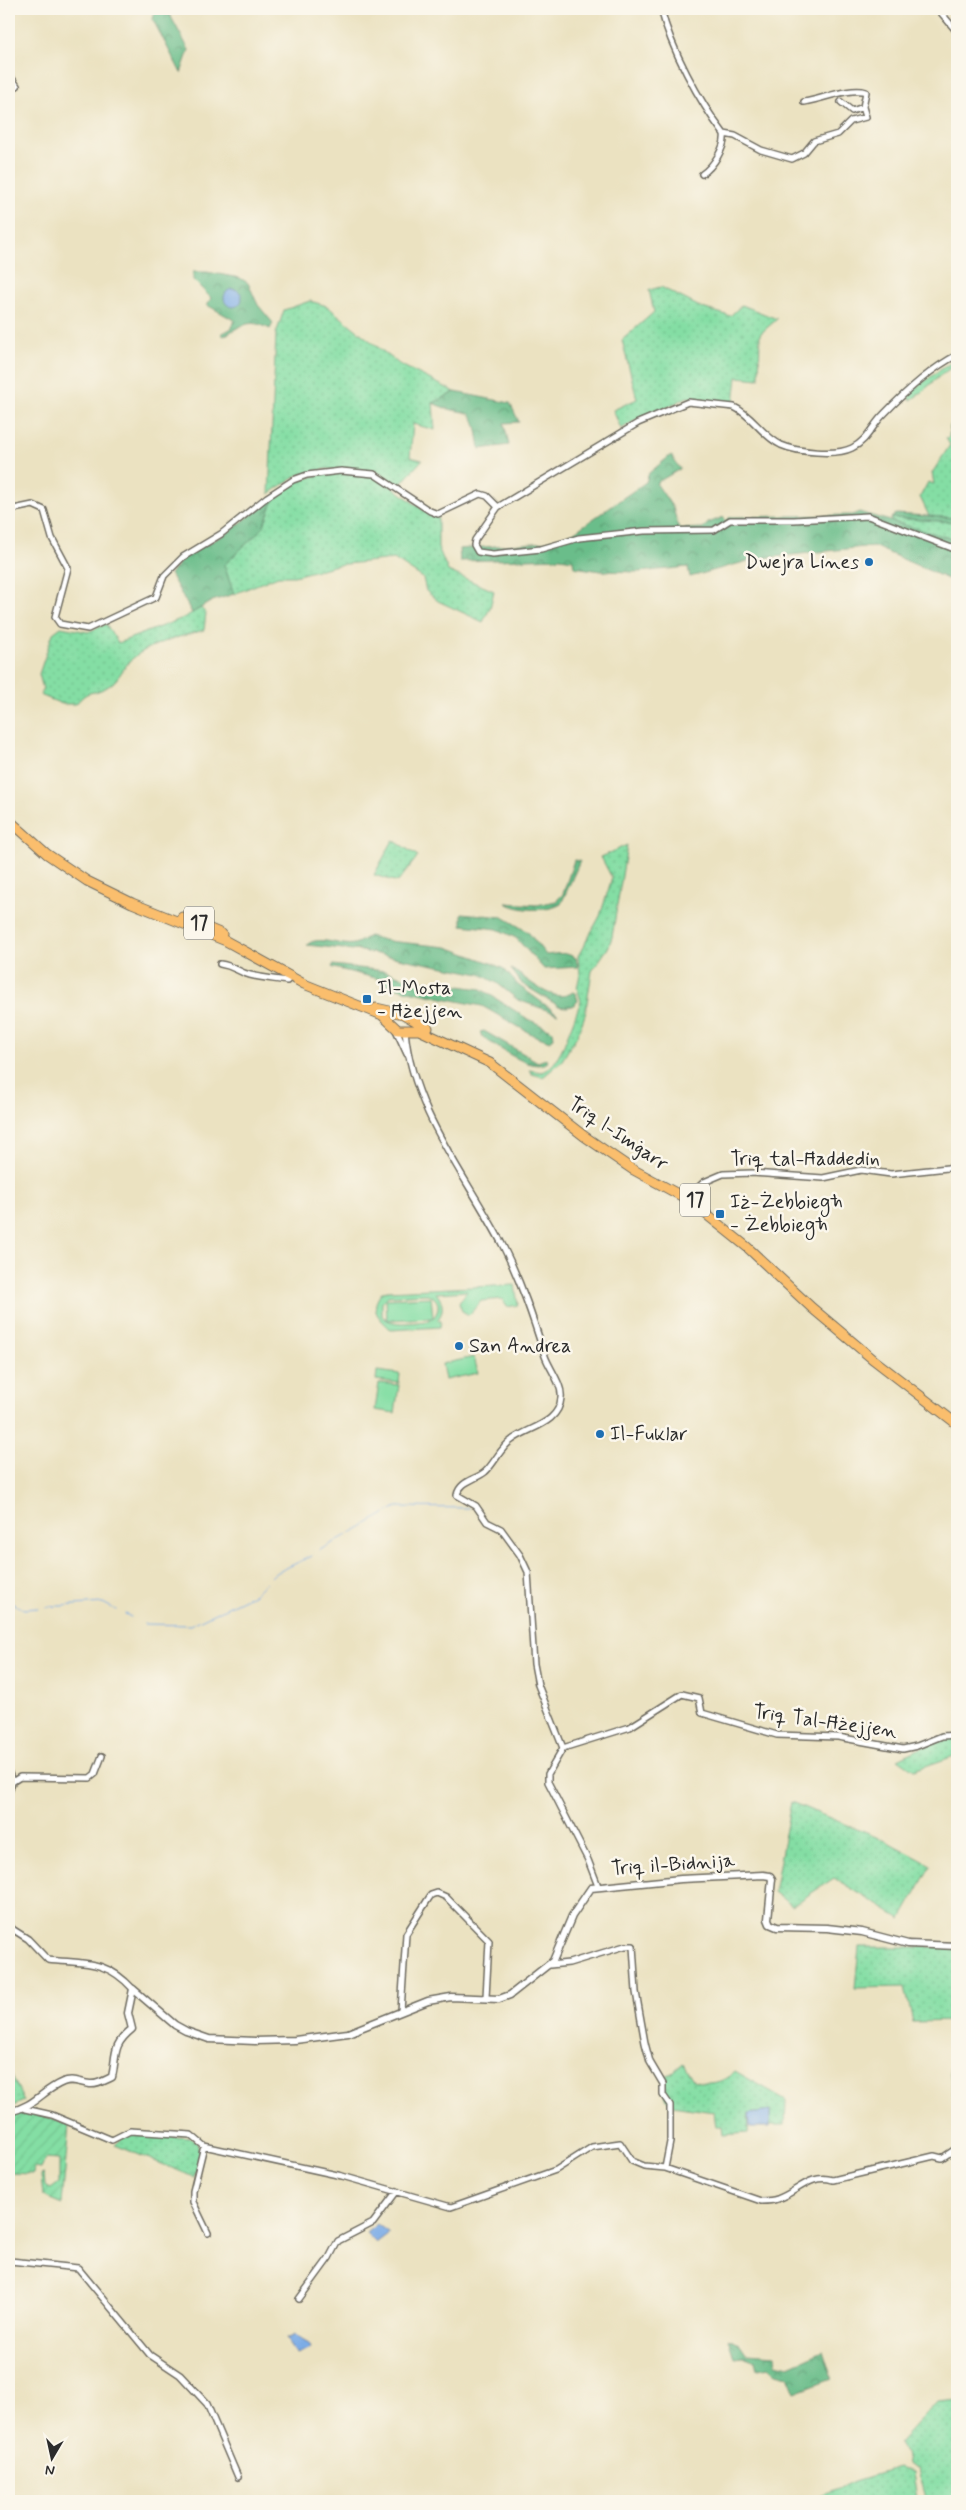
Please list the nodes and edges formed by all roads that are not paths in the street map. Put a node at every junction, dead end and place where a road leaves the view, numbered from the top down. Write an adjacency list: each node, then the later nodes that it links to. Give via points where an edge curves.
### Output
1 (661, 9): 9 (street, via 666,29 709,114)
2 (938, 9): 3 (street)
3 (957, 32)
4 (9, 74): 5 (street)
5 (17, 86)
6 (804, 102): 8 (street, via 856,89 866,92)
7 (841, 102): 8 (street, via 852,111)
8 (863, 107): 9 (street, via 866,117 851,121 838,134 814,141 804,153 792,159 760,150 735,136)
9 (724, 134): 10 (street, via 710,168)
10 (702, 174)
11 (957, 355): 12 (street, via 898,399 871,433 850,449 807,452 782,445 762,433 734,407 688,402 638,423)
12 (496, 506): 13 (street, via 480,494 438,514 380,476 368,472 332,471 300,477 267,497 221,534 186,554 164,576 156,597 86,629 60,624 55,617 68,568 52,538 44,510 33,505); 14 (street, via 475,540 478,552 492,554 541,549 579,538 644,531 714,530 730,520 868,516)
13 (9, 510)
14 (957, 550)
15 (9, 815): 19 (main road, Triq l-Imġarr / 17, via 49,850 90,878 143,903 206,925 306,980)
16 (9, 820): 18 (main road, Triq l-Imġarr / 17, via 47,854 87,881 226,941)
17 (220, 964): 18 (street, via 232,965 249,975 287,981)
18 (290, 977): 21 (main road, Triq l-Imġarr / 17, via 382,1016)
19 (399, 1014): 20 (main road, Triq l-Imġarr); 21 (main road, via 394,1018)
20 (408, 1018): 22 (main road); 25 (main road, Triq l-Imġarr / 17, via 492,1059 587,1133)
21 (394, 1026): 22 (main road, Triq l-Imġarr / 17); 23 (street)
22 (406, 1033): 23 (street); 27 (main road, Triq l-Imġarr / 17, via 425,1032 490,1063 584,1136 632,1169 694,1204 747,1247 845,1336)
23 (410, 1061): 29 (street, via 434,1130 503,1246 528,1300 538,1336 562,1396 554,1416 511,1440 486,1471 462,1486 458,1497 476,1506 487,1522 502,1529 528,1572 538,1686)
24 (957, 1167): 25 (street, Triq tal-Ħaddedin, via 898,1174 858,1171 822,1178 728,1173 704,1182)
25 (689, 1196): 26 (main road, Triq l-Imġarr / 17, via 718,1215 799,1291 876,1356)
26 (957, 1417)
27 (957, 1424)
28 (957, 1735): 29 (street, Triq Tal-Ħżejjen, via 942,1736 903,1749 838,1737 782,1736 702,1713 699,1698 682,1694 630,1728)
29 (563, 1748): 36 (street, via 548,1774 548,1782)
30 (9, 1750): 31 (street)
31 (9, 1755)
32 (102, 1756): 34 (street, via 90,1778 20,1777)
33 (9, 1773): 34 (street)
34 (12, 1782): 35 (street)
35 (9, 1792)
36 (598, 1886): 38 (street, Triq il-Bidnija, via 767,1875 772,1877 769,1921 777,1927 827,1928 862,1932 908,1944); 39 (street, Triq il-Bidnija, via 591,1888 572,1916 559,1952)
37 (9, 1927): 40 (street, via 28,1939 48,1960 110,1969)
38 (957, 1946)
39 (550, 1965): 41 (street, Triq il-Bidnija, via 505,1998); 47 (street, via 633,1946 636,1992 645,2043 650,2062 663,2084 663,2095 670,2105 670,2142)
40 (133, 1989): 42 (street, Triq il-Bidnija, via 186,2031 221,2041 295,2040 348,2033); 43 (street, via 128,2013 132,2028 122,2036 112,2059 112,2077 99,2083 63,2082)
41 (486, 1997): 42 (street, Triq il-Bidnija, via 450,1997); 42 (street, via 489,1941 446,1897 437,1893 427,1901 406,1934)
42 (401, 2011)
43 (25, 2109): 44 (street); 45 (street, via 52,2115 112,2140 130,2131 191,2135)
44 (9, 2112)
45 (204, 2146): 48 (street); 49 (street, via 193,2202)
46 (957, 2148): 47 (street, via 942,2158 934,2156 833,2180 823,2177 768,2202)
47 (665, 2168): 48 (street, via 632,2161 620,2143 603,2144 592,2147 556,2170 453,2207)
48 (397, 2191): 51 (street, via 373,2223 339,2240)
49 (208, 2233)
50 (9, 2259): 52 (street, via 78,2268 150,2355 180,2375 207,2404)
51 (300, 2299)
52 (238, 2478)

